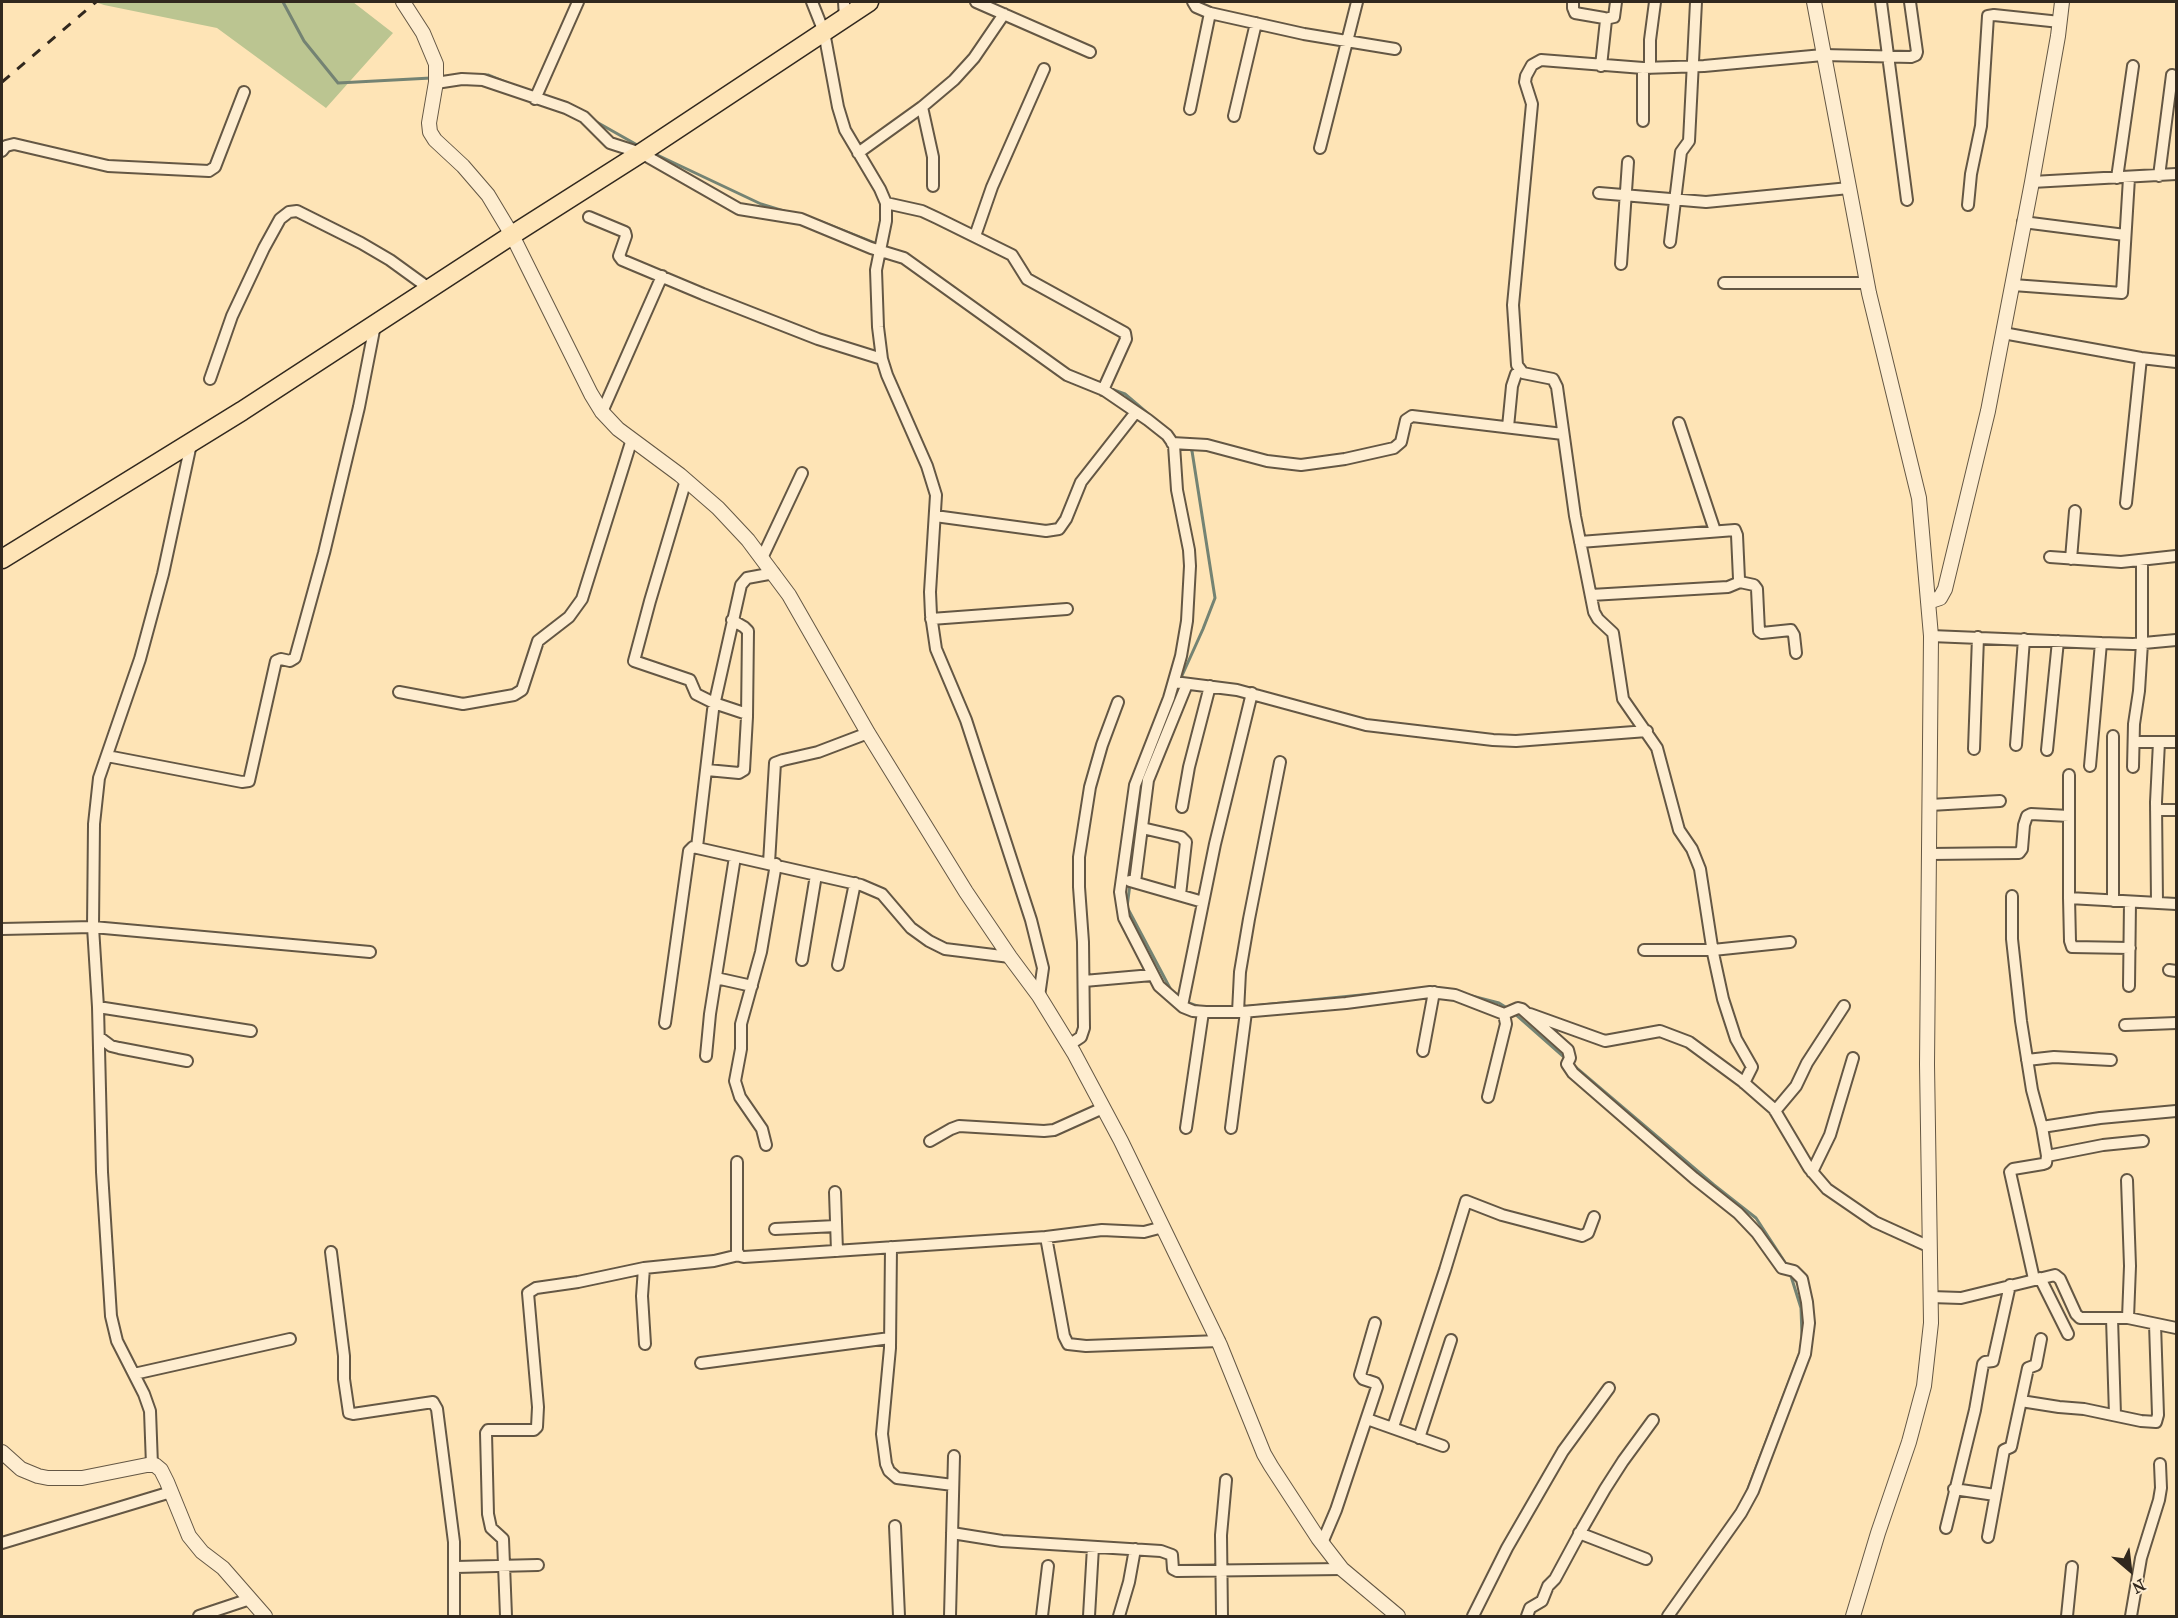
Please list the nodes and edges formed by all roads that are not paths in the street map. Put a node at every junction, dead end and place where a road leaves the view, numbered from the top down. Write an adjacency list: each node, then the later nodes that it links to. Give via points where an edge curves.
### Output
1 (404, 2): 34 (street, via 436,64)
2 (578, 2): 36 (street)
3 (812, 2): 22 (street)
4 (869, 2): 16 (main road)
5 (976, 2): 18 (street)
6 (1193, 2): 17 (street)
7 (1357, 2): 23 (street)
8 (1573, 2): 19 (street, via 1575,13)
9 (1616, 2): 19 (street, via 1614,17)
10 (1655, 2): 31 (street)
11 (1696, 2): 30 (street)
12 (1814, 2): 26 (street)
13 (1881, 2): 27 (street)
14 (1910, 2): 27 (street, via 1916,55)
15 (2062, 2): 20 (street)
16 (844, 10): 22 (main road)
17 (1210, 13): 21 (street); 38 (street)
18 (1004, 14): 25 (street); 37 (street, via 974,58)
19 (1605, 19): 28 (street)
20 (2060, 22): 50 (street); 58 (street, via 1988,16 1981,126)
21 (1256, 23): 23 (street); 39 (street)
22 (824, 32): 42 (main road); 44 (street, via 841,117)
23 (1347, 41): 24 (street); 41 (street)
24 (1395, 49)
25 (1090, 52)
26 (1823, 55): 27 (street); 30 (street); 52 (street)
27 (1888, 57): 56 (street)
28 (1601, 66): 31 (street); 77 (street, via 1541,60 1527,70 1531,122 1513,305 1514,344)
29 (2133, 66): 48 (street)
30 (1692, 67): 31 (street); 55 (street, via 1689,141 1681,152)
31 (1647, 68): 40 (street)
32 (1044, 69): 63 (street)
33 (2172, 75): 47 (street)
34 (436, 83): 36 (street, via 483,80); 61 (street, via 430,132 488,195)
35 (244, 92): 43 (street, via 215,167 208,171 108,166 14,144)
36 (536, 95): 42 (street, via 584,117 608,141)
37 (922, 107): 44 (street); 51 (street, via 933,157)
38 (1190, 109)
39 (1234, 116)
40 (1643, 121)
41 (1320, 148)
42 (646, 150): 61 (main road); 65 (street, via 739,210 801,219)
43 (2, 151)
44 (858, 153): 57 (street)
45 (1628, 162): 54 (street)
46 (2176, 174): 47 (street)
47 (2159, 176): 49 (street)
48 (2117, 178): 49 (street); 50 (street)
49 (2129, 178): 62 (street)
50 (2032, 182): 60 (street)
51 (933, 186)
52 (1849, 188): 55 (street, via 1725,201); 69 (street)
53 (1599, 193): 54 (street)
54 (1626, 196): 55 (street); 66 (street)
55 (1676, 200): 64 (street)
56 (1907, 200)
57 (886, 203): 63 (street, via 922,211); 65 (street)
58 (1968, 205)
59 (589, 218): 67 (street, via 625,232 620,259)
60 (2023, 222): 62 (street); 70 (street)
61 (512, 235): 71 (main road); 81 (street)
62 (2125, 235): 70 (street, via 2122,293)
63 (975, 236): 79 (street, via 1012,255 1027,279 1125,333 1126,339)
64 (1670, 242)
65 (880, 247): 75 (street, via 876,270); 79 (street, via 908,260 1067,375)
66 (1621, 264)
67 (662, 276): 75 (street, via 818,339); 81 (street)
68 (1724, 283): 69 (street)
69 (1868, 283): 104 (street, via 1919,498)
70 (2013, 285): 73 (street)
71 (430, 289): 72 (main road); 78 (street, via 361,243 297,211 289,212 280,219 256,265 232,316)
72 (375, 324): 86 (main road); 132 (street, via 324,553 295,658 276,662 249,781)
73 (2003, 333): 74 (street); 104 (street, via 1947,584 1940,598)
74 (2141, 358): 76 (street); 90 (street)
75 (882, 359): 92 (street, via 932,479)
76 (2176, 362)
77 (1520, 371): 83 (street, via 1512,386); 84 (street, via 1555,382)
78 (210, 379)
79 (1104, 386): 80 (street)
80 (1136, 411): 87 (street); 92 (street, via 1081,482 1059,529 1046,531)
81 (602, 412): 85 (street)
82 (1679, 423): 93 (street)
83 (1508, 427): 84 (street); 87 (street, via 1412,416 1406,420 1401,442 1394,448 1301,465 1268,461 1208,445)
84 (1563, 434): 94 (street)
85 (632, 439): 89 (street); 118 (street, via 582,599 569,617 538,640 522,690 514,695 463,704)
86 (191, 443): 98 (main road); 132 (street, via 163,574 140,659)
87 (1178, 443): 116 (street, via 1177,490 1190,566)
88 (802, 473): 97 (street)
89 (686, 480): 97 (street, via 718,508); 121 (street, via 634,661 690,680 695,693)
90 (2126, 503)
91 (2075, 511): 99 (street)
92 (935, 516): 106 (street)
93 (1715, 531): 94 (street); 102 (street, via 1736,532)
94 (1580, 542): 103 (street)
95 (2176, 556): 100 (street)
96 (2050, 557): 99 (street)
97 (762, 558): 101 (street)
98 (2, 559)
99 (2070, 559): 100 (street)
100 (2142, 560): 114 (street)
101 (774, 573): 107 (street, via 744,580); 124 (street)
102 (1740, 582): 103 (street, via 1728,587); 115 (street, via 1756,587 1760,632 1791,630)
103 (1591, 595): 123 (street, via 1595,615 1613,633 1623,699)
104 (1928, 602): 108 (street)
105 (1067, 609): 106 (street)
106 (931, 619): 176 (street, via 940,663 966,720 1031,920 1043,968)
107 (732, 620): 121 (street); 122 (street, via 748,631)
108 (1931, 636): 109 (street); 139 (street)
109 (1978, 638): 110 (street); 130 (street)
110 (2024, 639): 112 (street); 129 (street)
111 (2176, 640): 114 (street)
112 (2058, 641): 113 (street); 131 (street)
113 (2101, 643): 114 (street); 134 (street)
114 (2142, 643): 126 (street)
115 (1796, 653)
116 (1180, 683): 117 (street); 144 (street, via 1148,780); 150 (street, via 1135,785)
117 (1210, 686): 119 (street); 140 (street)
118 (399, 692)
119 (1252, 693): 123 (street, via 1366,725 1493,740); 156 (street)
120 (1118, 702): 172 (street, via 1090,787 1079,857)
121 (714, 703): 122 (street); 136 (street)
122 (747, 714): 136 (street, via 743,772)
123 (1647, 731): 165 (street, via 1659,753 1679,830 1700,869)
124 (868, 733): 148 (street, via 775,763); 167 (street)
125 (2113, 736): 155 (street)
126 (2134, 742): 127 (street); 135 (street)
127 (2159, 742): 128 (street); 141 (street)
128 (2176, 742)
129 (2016, 745)
130 (1974, 749)
131 (2047, 750)
132 (107, 756): 160 (street, via 99,778 93,824)
133 (1280, 762): 180 (street, via 1240,972)
134 (2090, 765)
135 (2133, 767)
136 (706, 770): 145 (street)
137 (2069, 775): 143 (street)
138 (2000, 801): 139 (street)
139 (1930, 805): 146 (street)
140 (1182, 807)
141 (2157, 810): 142 (street); 158 (street)
142 (2176, 810)
143 (2069, 816): 146 (street, via 2027,816 2019,853); 154 (street)
144 (1142, 828): 150 (street); 152 (street, via 1181,837 1186,842)
145 (697, 847): 147 (street); 184 (street, via 688,851)
146 (1930, 854): 218 (street)
147 (735, 857): 148 (street); 171 (street)
148 (772, 864): 149 (street); 173 (street, via 764,939)
149 (816, 875): 151 (street); 168 (street)
150 (1129, 881): 152 (street); 170 (street, via 1120,901 1124,918)
151 (855, 883): 167 (street, via 882,894 911,928 945,949); 169 (street)
152 (1180, 895): 156 (street)
153 (2012, 896): 193 (street, via 2013,949)
154 (2069, 898): 155 (street); 163 (street, via 2072,947)
155 (2113, 901): 157 (street)
156 (1203, 902): 177 (street)
157 (2130, 902): 158 (street); 163 (street)
158 (2157, 903): 159 (street)
159 (2176, 904)
160 (93, 927): 161 (street); 166 (street); 179 (street)
161 (2, 929)
162 (1790, 942): 165 (street)
163 (2130, 948): 174 (street)
164 (1644, 950): 165 (street)
165 (1713, 950): 196 (street, via 1731,1027 1752,1068)
166 (370, 952)
167 (1010, 957): 176 (street)
168 (802, 960)
169 (838, 965)
170 (1152, 975): 172 (street); 177 (street, via 1164,993)
171 (716, 978): 173 (street); 191 (street)
172 (1084, 981): 189 (street, via 1084,1032)
173 (752, 986): 206 (street, via 741,1024 735,1081 740,1097 762,1129)
174 (2129, 986)
175 (1434, 992): 180 (street); 182 (street); 190 (street)
176 (1040, 996): 189 (street)
177 (1183, 1003): 181 (street)
178 (1844, 1006): 199 (street, via 1796,1086)
179 (98, 1007): 187 (street); 188 (street)
180 (1240, 1009): 181 (street); 203 (street)
181 (1203, 1012): 202 (street)
182 (1509, 1013): 183 (street, via 1520,1008); 197 (street)
183 (1527, 1013): 196 (street, via 1605,1041 1650,1032 1667,1033 1689,1042); 288 (street, via 1568,1050 1574,1072 1748,1222 1788,1270 1802,1279 1808,1312 1807,1344 1747,1503)
184 (665, 1023)
185 (2176, 1023): 186 (street)
186 (2125, 1025)
187 (251, 1031)
188 (99, 1037): 195 (street, via 111,1046); 239 (street, via 111,1316 117,1341)
189 (1069, 1045): 198 (street)
190 (1423, 1051)
191 (706, 1056)
192 (1853, 1058): 209 (street, via 1830,1135)
193 (2027, 1060): 194 (street); 201 (street)
194 (2111, 1060)
195 (186, 1061)
196 (1744, 1083): 199 (street)
197 (1488, 1097)
198 (1103, 1108): 204 (street, via 1054,1130 959,1126); 214 (street)
199 (1775, 1111): 209 (street)
200 (2176, 1111): 201 (street)
201 (2042, 1127): 207 (street)
202 (1186, 1128)
203 (1231, 1128)
204 (930, 1141)
205 (2143, 1141): 207 (street)
206 (766, 1145)
207 (2047, 1156): 223 (street, via 2043,1164 2010,1172)
208 (737, 1162): 221 (street)
209 (1812, 1172): 218 (street, via 1827,1189 1875,1222)
210 (2127, 1180): 227 (street)
211 (835, 1192): 213 (street)
212 (1594, 1217): 245 (street, via 1588,1233 1582,1236 1502,1215 1466,1201)
213 (836, 1226): 215 (street); 219 (street)
214 (1163, 1227): 216 (street, via 1143,1232 1102,1230); 236 (street)
215 (775, 1229)
216 (1046, 1237): 217 (street); 236 (street, via 1068,1344)
217 (891, 1247): 219 (street); 232 (street)
218 (1930, 1247): 225 (street)
219 (837, 1251): 221 (street)
220 (331, 1252): 270 (street, via 348,1411 353,1414 435,1404)
221 (739, 1255): 222 (street)
222 (644, 1268): 237 (street); 268 (street, via 536,1288 528,1293 537,1427 486,1432 488,1514 491,1528 503,1539)
223 (2037, 1278): 224 (street); 226 (street, via 2055,1275 2060,1279 2080,1318); 231 (street)
224 (2010, 1286): 225 (street, via 1961,1298); 254 (street, via 1994,1360 1983,1364)
225 (1931, 1297): 289 (street, via 1932,1323 1924,1386)
226 (2112, 1318): 227 (street); 242 (street)
227 (2128, 1318): 229 (street)
228 (1375, 1323): 243 (street, via 1360,1375 1377,1385)
229 (2155, 1324): 230 (street); 242 (street, via 2158,1421)
230 (2176, 1328)
231 (2068, 1334)
232 (890, 1338): 238 (street); 253 (street, via 882,1434 889,1471 897,1478)
233 (290, 1339): 239 (street)
234 (2041, 1339): 241 (street, via 2037,1364 2028,1368)
235 (1451, 1340): 246 (street)
236 (1218, 1341): 263 (street, via 1264,1454)
237 (645, 1344)
238 (701, 1363)
239 (134, 1374): 251 (street, via 150,1411)
240 (1609, 1388): 286 (street, via 1559,1458)
241 (2021, 1401): 242 (street); 256 (street, via 2012,1447 2004,1450)
242 (2115, 1415)
243 (1366, 1419): 245 (street); 263 (street)
244 (1653, 1420): 260 (street)
245 (1393, 1427): 246 (street)
246 (1419, 1437): 247 (street)
247 (1443, 1446)
248 (2, 1452): 251 (street, via 21,1469 48,1478 82,1478)
249 (954, 1456): 253 (street)
250 (2160, 1464): 291 (street, via 2160,1492 2141,1558)
251 (152, 1465): 255 (street, via 161,1470)
252 (1226, 1480): 273 (street)
253 (953, 1485): 259 (street)
254 (1954, 1489): 256 (street); 258 (street)
255 (171, 1492): 262 (street); 274 (street, via 189,1536)
256 (1995, 1495): 261 (street)
257 (895, 1526): 279 (street)
258 (1946, 1528)
259 (952, 1533): 264 (street, via 1002,1541); 280 (street)
260 (1579, 1533): 266 (street); 287 (street, via 1555,1580 1542,1601 1530,1608)
261 (1988, 1537)
262 (2, 1543)
263 (1322, 1543): 272 (street)
264 (1093, 1546): 265 (street); 282 (street)
265 (1135, 1549): 273 (street, via 1171,1554 1175,1571); 283 (street)
266 (1646, 1559)
267 (538, 1565): 268 (street)
268 (503, 1566): 270 (street); 278 (street)
269 (1048, 1566): 281 (street)
270 (456, 1567): 277 (street)
271 (2072, 1567): 290 (street)
272 (1342, 1569): 273 (street); 285 (street)
273 (1222, 1570): 284 (street)
274 (250, 1599): 275 (street); 276 (street)
275 (199, 1617)
276 (265, 1617)
277 (454, 1617)
278 (506, 1617)
279 (899, 1617)
280 (950, 1617)
281 (1042, 1617)
282 (1089, 1617)
283 (1119, 1617)
284 (1222, 1617)
285 (1398, 1617)
286 (1473, 1617)
287 (1527, 1617)
288 (1668, 1617)
289 (1853, 1617)
290 (2067, 1617)
291 (2131, 1617)

